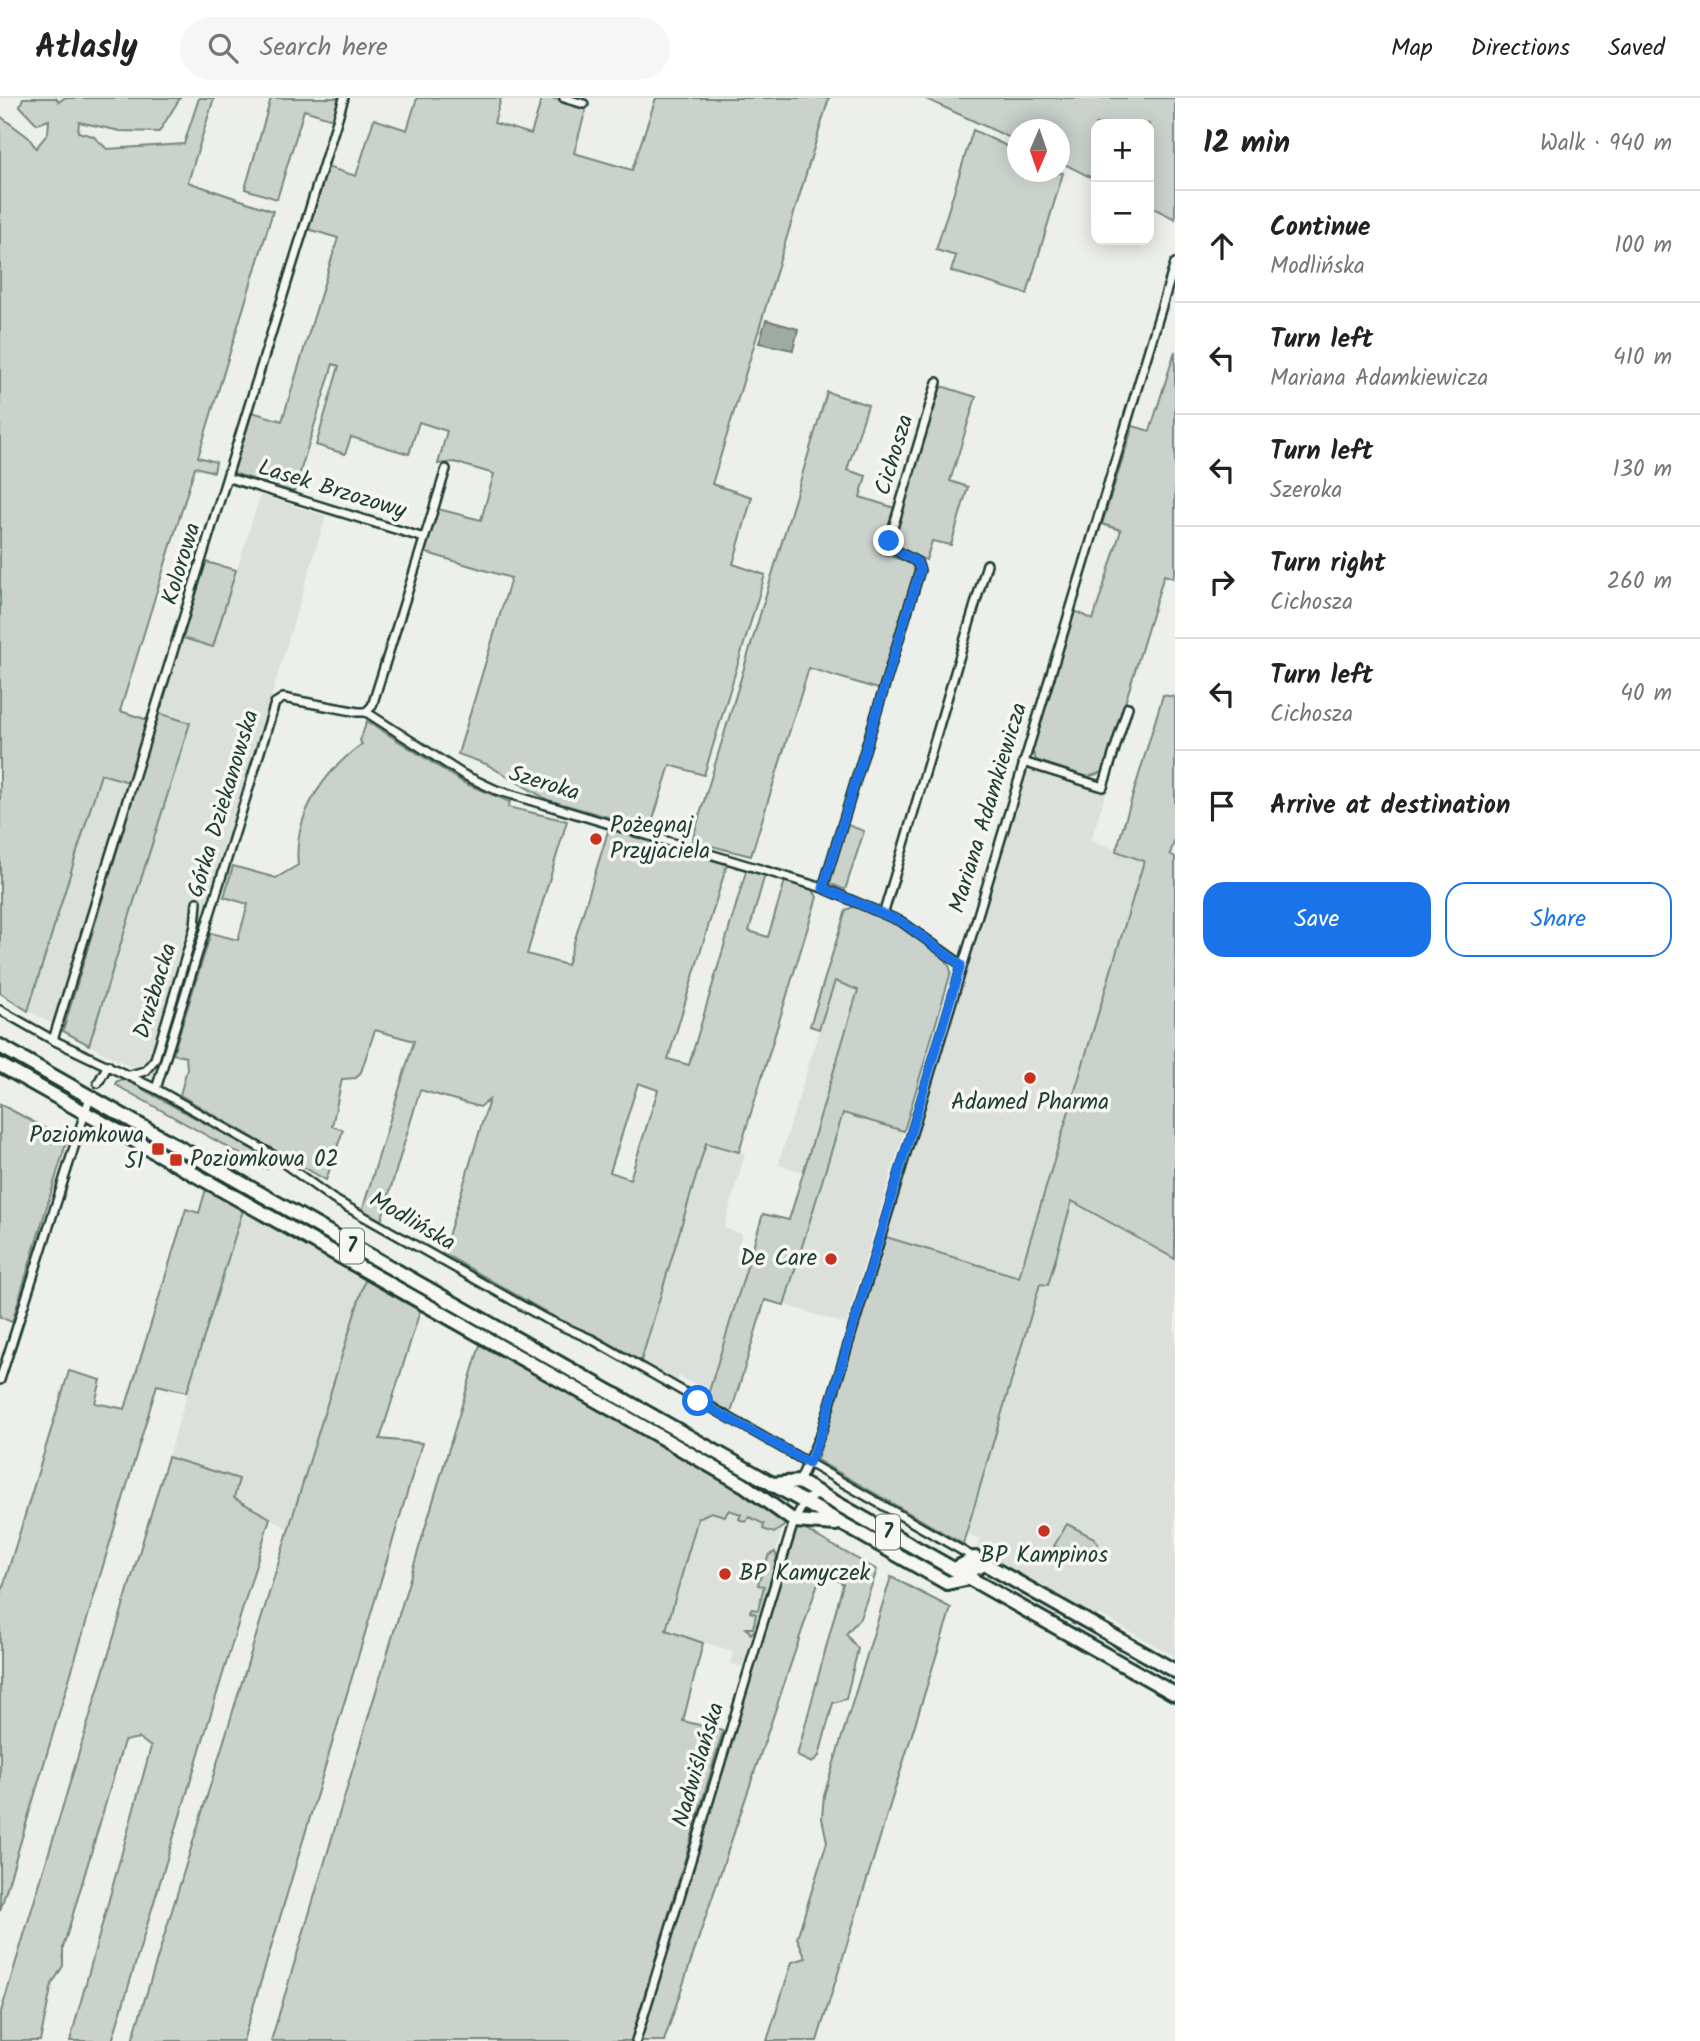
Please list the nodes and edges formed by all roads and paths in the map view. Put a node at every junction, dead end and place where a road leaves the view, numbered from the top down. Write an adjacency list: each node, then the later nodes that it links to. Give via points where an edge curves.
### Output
1 (344, 98): 7 (street, Kolorowa)
2 (564, 98): 3 (street)
3 (584, 104)
4 (1175, 263): 12 (street, Mariana Adamkiewicza)
5 (937, 382): 13 (street, Cichosza, via 889,541 917,562 920,570)
6 (446, 469): 8 (street)
7 (229, 478): 8 (street, Lasek Brzozowy); 18 (street, Kolorowa)
8 (424, 538): 11 (street, via 376,695)
9 (987, 564): 15 (street)
10 (1128, 707): 12 (street, via 1103,788)
11 (366, 712): 13 (street, Szeroka, via 464,775 496,790); 24 (street, Górka Dziekanowska, via 283,698 275,703)
12 (1023, 762): 16 (street, Mariana Adamkiewicza)
13 (823, 888): 15 (street, Szeroka)
14 (197, 902): 22 (street, Drużbacka, via 195,926 155,1059 145,1071)
15 (884, 912): 16 (street, Szeroka)
16 (961, 965): 28 (street, Mariana Adamkiewicza)
17 (0, 1010): 18 (street, Modlińska)
18 (53, 1040): 21 (street, Modlińska)
19 (0, 1046): 25 (highway, 7)
20 (0, 1065): 26 (highway)
21 (107, 1065): 22 (street, Modlińska); 23 (street)
22 (129, 1075): 24 (street, Modlińska)
23 (98, 1083)
24 (156, 1089): 28 (street, Modlińska, via 271,1154 333,1199)
25 (90, 1097): 26 (street); 30 (highway, 7)
26 (83, 1113): 27 (street); 33 (highway, via 624,1416 744,1485)
27 (0, 1380)
28 (809, 1463): 29 (street, Mariana Adamkiewicza); 35 (street, Modlińska)
29 (799, 1482): 30 (highway); 31 (highway, 7)
30 (772, 1484): 32 (highway, 7)
31 (820, 1494): 32 (street); 36 (highway, 7)
32 (804, 1502): 33 (street, Nadwiślańska); 34 (highway, 7)
33 (794, 1521): 34 (highway); 41 (street, Nadwiślańska)
34 (842, 1524): 36 (highway, 7, via 947,1583)
35 (980, 1561): 36 (highway); 37 (highway)
36 (962, 1574): 38 (highway, 7)
37 (1093, 1625): 38 (highway); 39 (highway)
38 (1100, 1652): 40 (highway, 7)
39 (1175, 1671)
40 (1175, 1695)
41 (636, 2041)

